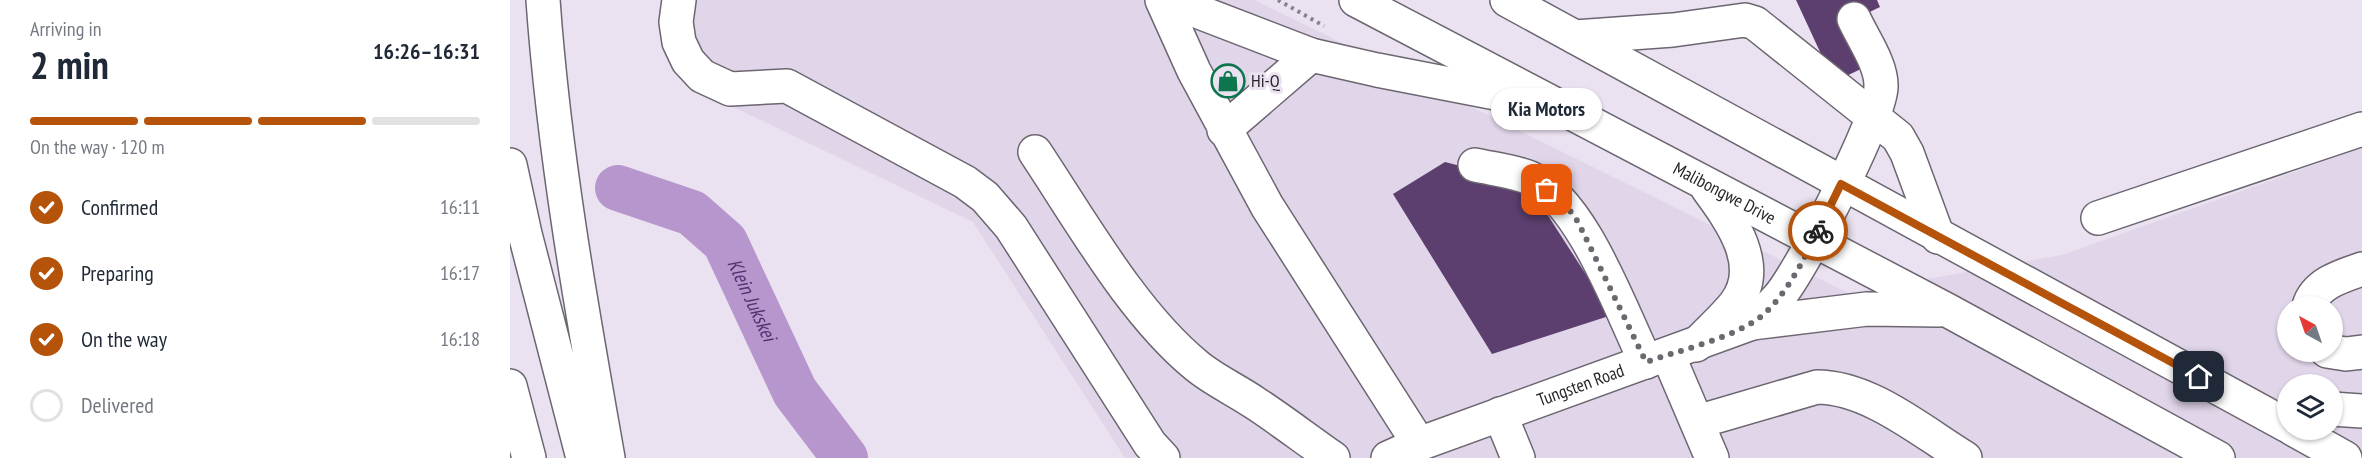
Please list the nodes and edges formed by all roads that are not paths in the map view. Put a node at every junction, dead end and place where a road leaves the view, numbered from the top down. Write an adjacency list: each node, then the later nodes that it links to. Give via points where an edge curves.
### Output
1 (543, 0): 40 (main road, via 549,85 565,198)
2 (679, 0): 41 (main road, via 679,42 688,62 702,76 730,89 787,86 985,197 1011,227 1150,444)
3 (1162, 0): 14 (main road)
4 (1168, 0): 10 (main road)
5 (1356, 0): 11 (main road, Malibongwe Drive)
6 (1507, 0): 9 (main road)
7 (1732, 15): 9 (main road, via 1673,30); 12 (main road, via 1765,29)
8 (1854, 19): 12 (main road, Tungsten Road, via 1878,71 1881,88)
9 (1575, 37): 19 (main road)
10 (1311, 55): 11 (main road); 14 (main road)
11 (1554, 104): 18 (main road, Malibongwe Drive)
12 (1873, 117): 19 (main road, Tungsten Road); 21 (main road, via 1898,137 1907,153)
13 (2362, 129): 20 (main road)
14 (1224, 130): 37 (main road, via 1267,206)
15 (1035, 152): 42 (main road, via 1102,252 1168,338 1197,366)
16 (510, 165): 39 (main road)
17 (1476, 165): 28 (main road, via 1530,178 1563,201)
18 (1704, 183): 22 (main road, Malibongwe Drive); 28 (main road, via 1733,222 1745,252 1745,280 1737,302)
19 (1841, 184): 21 (main road); 22 (main road, Tungsten Road)
20 (2098, 218)
21 (1938, 237): 31 (main road)
22 (1813, 240): 25 (main road, Malibongwe Drive); 26 (main road, Tungsten Road, via 1779,297)
23 (2362, 269): 24 (main road, via 2324,286)
24 (2313, 296)
25 (1947, 310): 26 (main road, via 1867,309); 47 (main road, Malibongwe Drive)
26 (1752, 324): 28 (main road, Tungsten Road)
27 (2362, 352): 29 (main road)
28 (1670, 354): 34 (main road, Tungsten Road); 35 (main road)
29 (2343, 354)
30 (510, 386): 38 (main road)
31 (2273, 408)
32 (2343, 410): 33 (main road)
33 (2362, 411)
34 (1500, 414): 37 (main road, Tungsten Road); 44 (main road)
35 (1697, 422): 45 (main road); 46 (main road, via 1817,387 1838,387 1863,396)
36 (2313, 440): 48 (main road)
37 (1419, 444): 43 (main road, Tungsten Road)
38 (529, 458)
39 (583, 458)
40 (608, 458)
41 (1163, 458)
42 (1333, 458)
43 (1388, 458)
44 (1518, 458)
45 (1712, 458)
46 (1965, 458)
47 (2218, 458)
48 (2345, 458)

